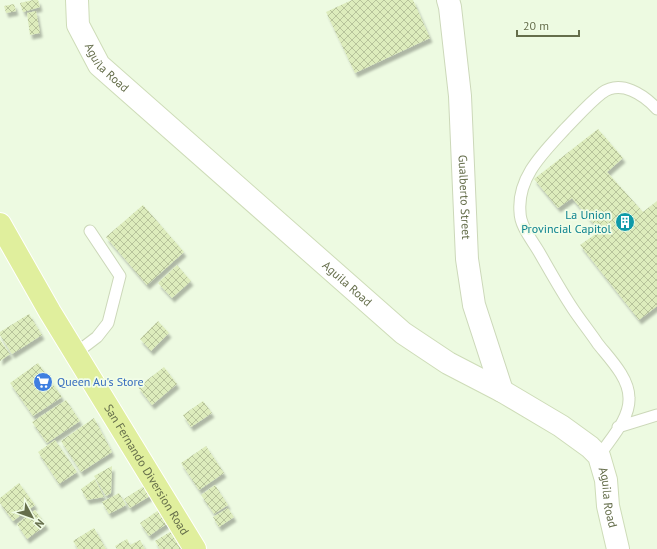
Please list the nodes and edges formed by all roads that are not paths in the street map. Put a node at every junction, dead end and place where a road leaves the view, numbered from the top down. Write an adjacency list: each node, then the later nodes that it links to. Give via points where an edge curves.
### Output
1 (77, 0): 7 (street, Aguila Road, via 78,25 99,65 403,334 448,363)
2 (448, 0): 7 (street, Gualberto Street, via 460,96 467,259 474,305)
3 (657, 109): 9 (lane, via 649,100 624,88 604,92 589,103 536,162 526,180 521,199 520,212 525,228 573,308 625,380 629,397 628,411)
4 (0, 224): 6 (highway, San Fernando Diversion Road)
5 (90, 231): 6 (lane, via 120,276 108,323 97,337)
6 (76, 354): 11 (highway, San Fernando Diversion Road)
7 (502, 391): 10 (street, Aguila Road, via 561,426)
8 (657, 415): 9 (lane)
9 (618, 428): 10 (lane)
10 (599, 456): 12 (street, Aguila Road, via 606,480 608,506)
11 (195, 549)
12 (618, 549)

